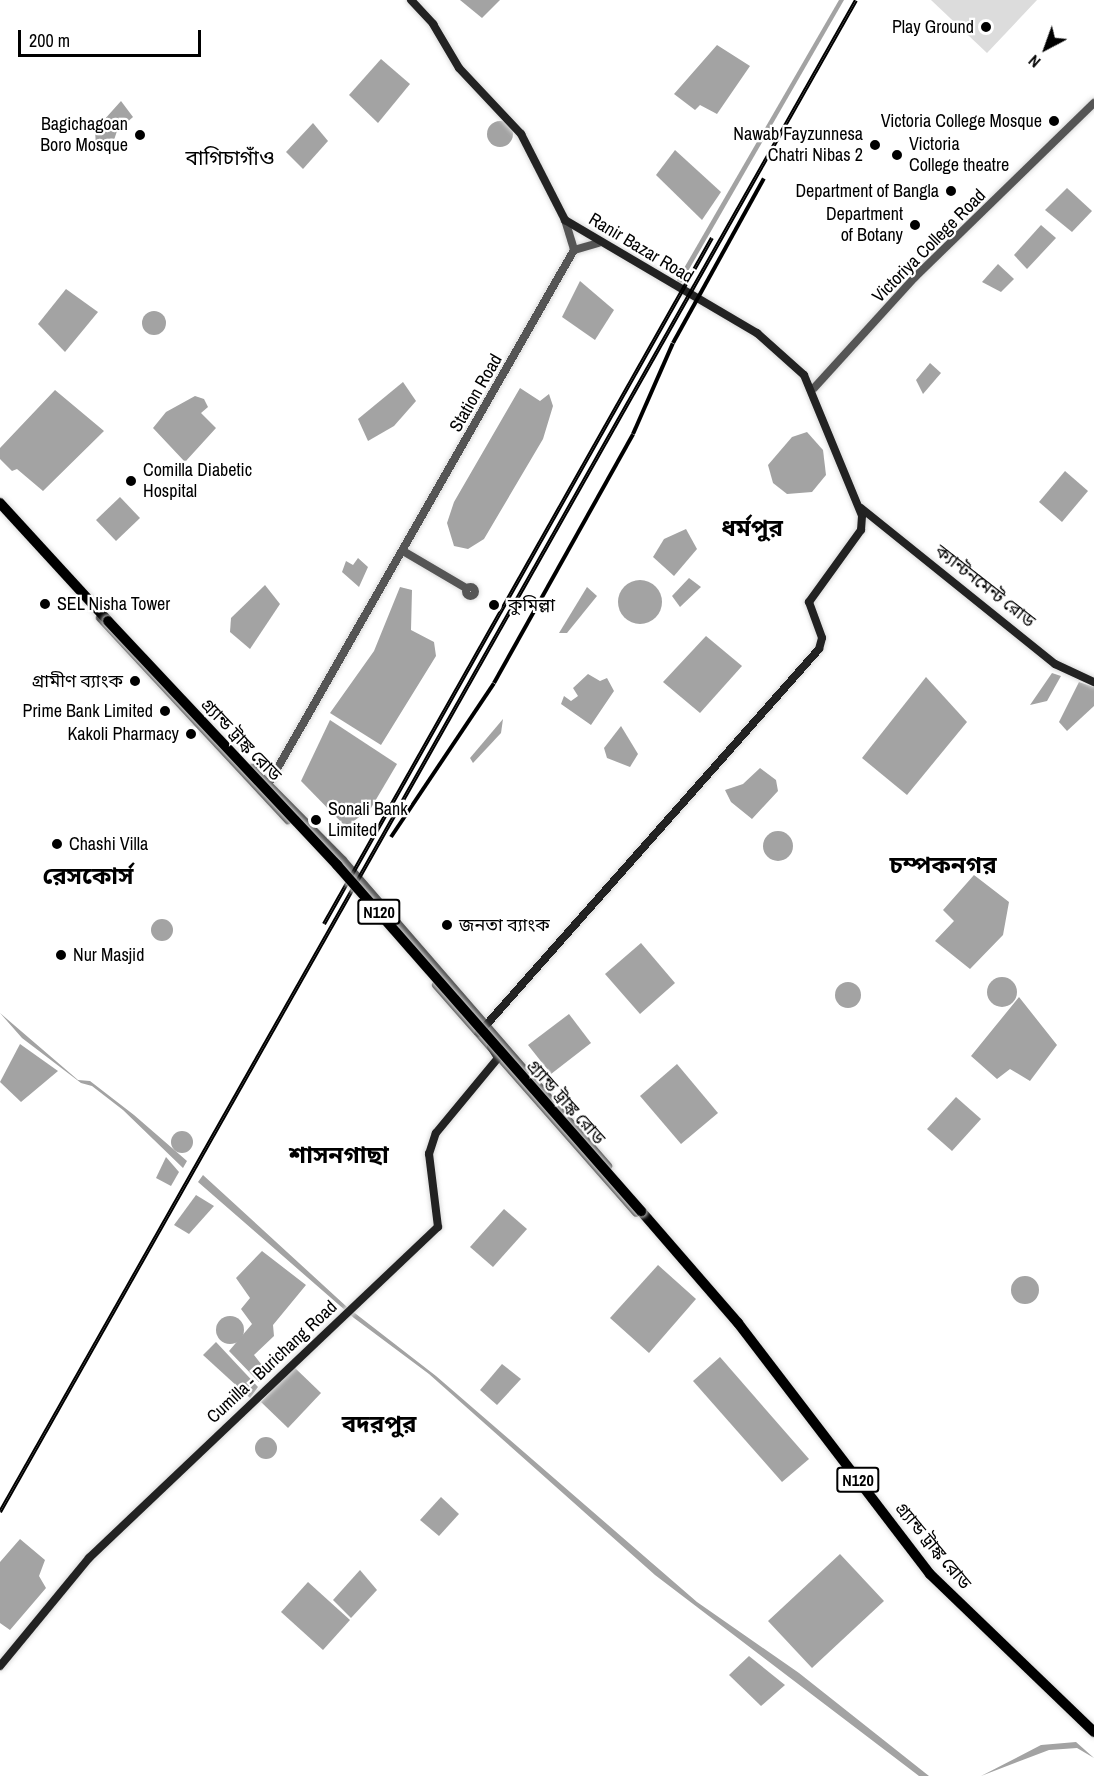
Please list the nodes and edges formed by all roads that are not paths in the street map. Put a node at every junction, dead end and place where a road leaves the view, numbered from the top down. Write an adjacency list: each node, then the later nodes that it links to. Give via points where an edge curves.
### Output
1 (411, 0): 3 (main road, Ranir Bazar Road, via 433,24 459,68 521,134)
2 (1094, 103): 6 (street, Victoriya College Road, via 915,277)
3 (565, 220): 4 (main road, Ranir Bazar Road); 5 (street)
4 (598, 243): 5 (street); 6 (main road, Ranir Bazar Road, via 757,333)
5 (574, 250): 9 (street, Station Road)
6 (813, 388): 8 (main road, Ranir Bazar Road)
7 (0, 503): 11 (highway, গ্র্যান্ড ট্রাঙ্ক রোড / N120)
8 (860, 508): 12 (main road, ক্যান্টনমেন্ট রোড, via 1055,664); 14 (main road, via 861,530 808,602 822,638 819,649)
9 (403, 551): 10 (street); 13 (street, Station Road)
10 (466, 588)
11 (95, 607): 13 (street); 15 (street, via 173,700 357,891); 16 (highway, গ্র্যান্ড ট্রাঙ্ক রোড / N120, bridge, via 338,865)
12 (1094, 682)
13 (268, 783): 14 (street)
14 (484, 1023): 15 (main road, via 478,1032); 16 (street, via 650,1215)
15 (498, 1058): 16 (street); 17 (main road, Cumilla - Burichang Road, via 436,1133 431,1147 428,1164 440,1224 89,1558)
16 (668, 1243): 18 (highway, গ্র্যান্ড ট্রাঙ্ক রোড / N120, via 738,1323 930,1574)
17 (0, 1666)
18 (1094, 1732)

